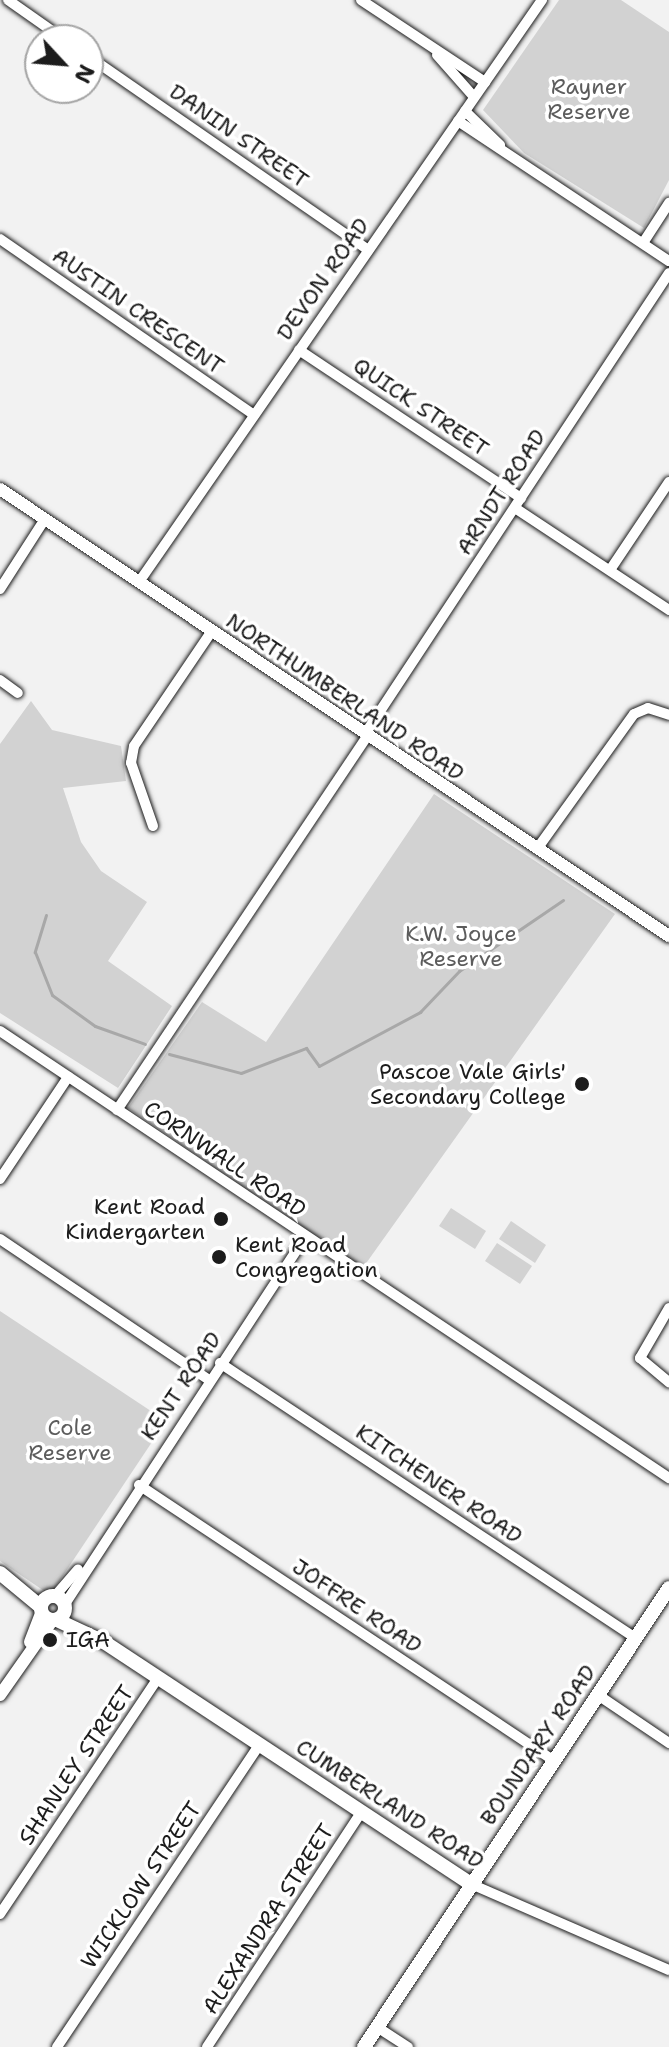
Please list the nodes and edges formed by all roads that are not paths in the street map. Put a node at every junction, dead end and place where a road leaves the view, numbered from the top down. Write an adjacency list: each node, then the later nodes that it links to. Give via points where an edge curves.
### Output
1 (8, 0): 4 (street)
2 (361, 0): 5 (street)
3 (542, 0): 7 (street, DEVON ROAD)
4 (42, 24)
5 (434, 50): 7 (street); 8 (street)
6 (104, 67): 15 (street, DANIN STREET)
7 (485, 82): 8 (street, DEVON ROAD)
8 (474, 97): 9 (street, DEVON ROAD)
9 (465, 111): 10 (street, DEVON ROAD); 11 (street)
10 (458, 121): 11 (street); 15 (street, DEVON ROAD)
11 (503, 150): 14 (street)
12 (669, 203): 14 (street)
13 (0, 239): 19 (street, AUSTIN CRESCENT)
14 (643, 243): 16 (street)
15 (368, 250): 18 (street, DEVON ROAD)
16 (669, 261)
17 (669, 273): 22 (street, ARNDT ROAD)
18 (299, 350): 19 (street, DEVON ROAD); 22 (street, QUICK STREET)
19 (254, 415): 25 (street, DEVON ROAD)
20 (669, 482): 24 (street)
21 (0, 489): 23 (street, NORTHUMBERLAND ROAD)
22 (518, 503): 24 (street, QUICK STREET); 32 (street, ARNDT ROAD)
23 (45, 519): 25 (street, NORTHUMBERLAND ROAD); 26 (street)
24 (610, 570): 27 (street, QUICK STREET)
25 (139, 582): 28 (street, NORTHUMBERLAND ROAD)
26 (0, 589)
27 (669, 610)
28 (212, 631): 32 (street, NORTHUMBERLAND ROAD); 33 (street, via 134,746 131,763)
29 (0, 680): 30 (street)
30 (18, 693)
31 (669, 715): 34 (street, via 648,708 634,714)
32 (366, 735): 34 (street, NORTHUMBERLAND ROAD); 38 (street, ARNDT ROAD)
33 (153, 826)
34 (537, 849): 35 (street, NORTHUMBERLAND ROAD)
35 (669, 936)
36 (0, 1031): 37 (street, CORNWALL ROAD)
37 (68, 1077): 38 (street, CORNWALL ROAD); 39 (street)
38 (117, 1110): 40 (street, CORNWALL ROAD)
39 (0, 1179)
40 (305, 1237): 43 (street, KENT ROAD); 46 (street, CORNWALL ROAD)
41 (0, 1239): 44 (street)
42 (669, 1308): 45 (street, via 640,1358)
43 (220, 1363): 44 (street, KENT ROAD); 51 (street, KITCHENER ROAD)
44 (209, 1380): 47 (street, KENT ROAD)
45 (669, 1382)
46 (669, 1478)
47 (139, 1485): 50 (street, KENT ROAD); 57 (street, JOFFRE ROAD)
48 (6, 1577): 50 (main road, CUMBERLAND ROAD)
49 (669, 1588): 51 (main road, BOUNDARY ROAD)
50 (53, 1608): 52 (main road, CUMBERLAND ROAD); 53 (street, KENT ROAD)
51 (635, 1638): 54 (main road, BOUNDARY ROAD)
52 (158, 1678): 56 (main road, CUMBERLAND ROAD); 60 (street, SHANLEY STREET)
53 (0, 1695)
54 (598, 1695): 55 (street); 57 (main road, BOUNDARY ROAD)
55 (669, 1743)
56 (259, 1745): 58 (main road, CUMBERLAND ROAD); 63 (street, WICKLOW STREET)
57 (554, 1761): 59 (main road, BOUNDARY ROAD)
58 (361, 1813): 59 (main road, CUMBERLAND ROAD); 64 (street, ALEXANDRA STREET)
59 (471, 1884): 61 (street, CUMBERLAND ROAD); 62 (main road, BOUNDARY ROAD)
60 (0, 1914)
61 (669, 1970)
62 (377, 2027): 65 (main road, BOUNDARY ROAD); 66 (street)
63 (57, 2047)
64 (207, 2047)
65 (364, 2047)
66 (408, 2047)

